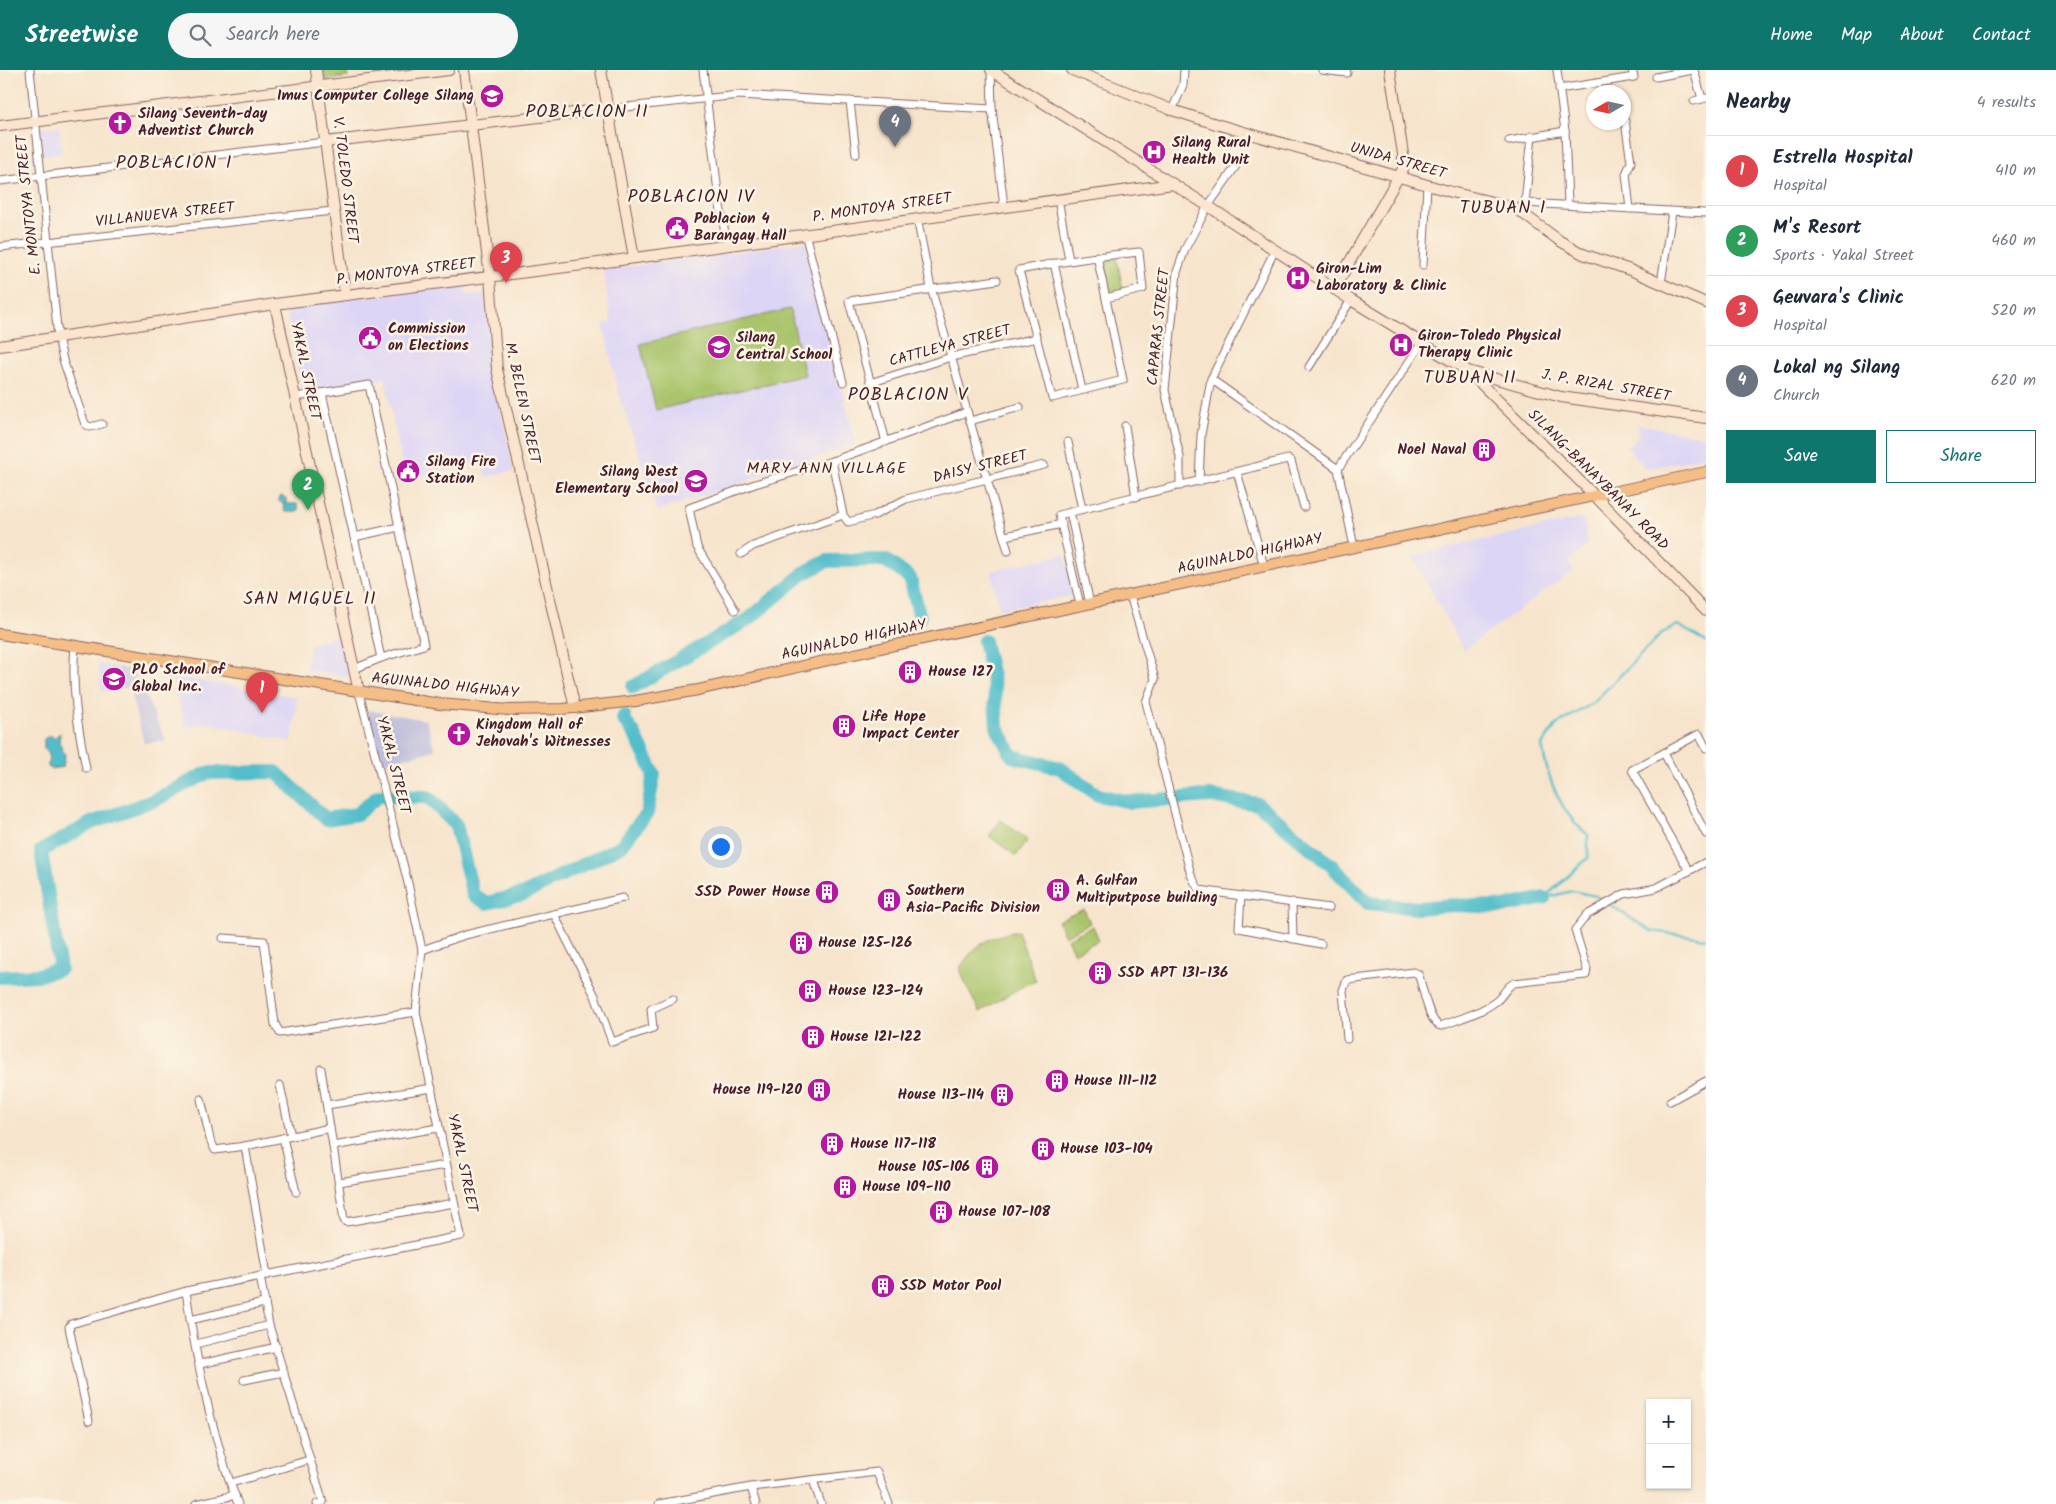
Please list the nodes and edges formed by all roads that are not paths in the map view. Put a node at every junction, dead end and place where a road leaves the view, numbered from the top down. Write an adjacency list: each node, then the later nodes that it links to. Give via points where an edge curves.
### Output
1 (30, 70): 27 (street, E. MONTOYA STREET)
2 (316, 70): 18 (street, V. TOLEDO STREET)
3 (449, 70): 18 (street)
4 (464, 70): 28 (street, M. BELEN STREET)
5 (601, 70): 24 (street)
6 (703, 70): 20 (street)
7 (991, 70): 25 (street); 40 (street, J. P. RIZAL STREET)
8 (1072, 70): 26 (street, UNIDA STREET)
9 (1184, 70): 26 (street, via 1183,84)
10 (1322, 70): 15 (street)
11 (1390, 70): 38 (street, via 1403,154)
12 (1557, 70): 19 (street)
13 (1632, 70): 19 (street, via 1634,77)
14 (1694, 70): 16 (street); 21 (street)
15 (1347, 71)
16 (1663, 73): 17 (street)
17 (1656, 77)
18 (317, 86): 27 (street); 33 (street, V. TOLEDO STREET)
19 (1560, 89): 31 (street)
20 (706, 98): 22 (street, via 739,95); 24 (street); 54 (street)
21 (1704, 99): 23 (street)
22 (850, 101): 25 (street); 35 (street)
23 (1694, 101)
24 (608, 109): 28 (street); 58 (street)
25 (992, 109): 44 (street)
26 (1172, 110): 38 (street, UNIDA STREET)
27 (34, 122): 29 (street); 37 (street, E. MONTOYA STREET)
28 (471, 124): 33 (street); 62 (street, M. BELEN STREET)
29 (0, 126)
30 (1627, 130): 47 (street, via 1632,162 1626,174)
31 (1565, 131): 32 (street); 43 (street)
32 (1532, 136): 34 (street); 46 (street)
33 (325, 142): 37 (street); 48 (street, V. TOLEDO STREET)
34 (1509, 142)
35 (856, 154)
36 (1236, 166): 45 (street, CAPARAS STREET)
37 (40, 177): 39 (street); 53 (street, E. MONTOYA STREET)
38 (1400, 177): 41 (street, UNIDA STREET); 66 (street)
39 (0, 181)
40 (1173, 184): 42 (street, P. MONTOYA STREET); 45 (street, J. P. RIZAL STREET)
41 (1427, 184): 46 (street, UNIDA STREET); 61 (street)
42 (1058, 199): 44 (street, P. MONTOYA STREET); 59 (street)
43 (1568, 204): 46 (street); 47 (street)
44 (1004, 206): 51 (street, P. MONTOYA STREET)
45 (1208, 206): 56 (street, J. P. RIZAL STREET); 100 (street, CAPARAS STREET, via 1179,263 1166,371 1166,399 1180,457)
46 (1521, 206): 64 (street, UNIDA STREET, via 1560,241 1583,254)
47 (1630, 209): 49 (street)
48 (334, 211): 53 (street, VILLANUEVA STREET); 67 (street, V. TOLEDO STREET)
49 (1672, 212): 50 (street); 64 (street)
50 (1706, 213)
51 (918, 218): 52 (street, P. MONTOYA STREET); 65 (street)
52 (805, 233): 54 (street, P. MONTOYA STREET); 80 (street)
53 (47, 242): 55 (street, VILLANUEVA STREET); 72 (street, E. MONTOYA STREET)
54 (727, 244): 58 (street, P. MONTOYA STREET)
55 (0, 247)
56 (1275, 250): 66 (street, J. P. RIZAL STREET); 79 (street)
57 (1097, 256): 59 (street); 68 (street); 68 (street, via 1139,252 1144,289)
58 (634, 258): 62 (street, P. MONTOYA STREET)
59 (1069, 260): 60 (street)
60 (1054, 263): 73 (street, via 1019,270); 82 (street)
61 (1423, 265)
62 (490, 277): 67 (street, P. MONTOYA STREET); 124 (street, M. BELEN STREET, via 493,337 501,390)
63 (997, 280): 65 (street)
64 (1661, 283): 70 (street, UNIDA STREET)
65 (931, 288): 76 (street); 81 (street, via 849,301)
66 (1334, 289): 69 (street, J. P. RIZAL STREET)
67 (345, 295): 71 (street, P. MONTOYA STREET)
68 (1106, 298): 82 (street, via 1123,380)
69 (1351, 300): 74 (street, J. P. RIZAL STREET); 77 (street)
70 (1706, 302)
71 (275, 304): 72 (street, P. MONTOYA STREET); 84 (street, YAKAL STREET)
72 (58, 338): 75 (street, P. MONTOYA STREET); 89 (street, E. MONTOYA STREET, via 85,424 90,427)
73 (1036, 338): 76 (street, CATTLEYA STREET); 82 (street, via 1052,398)
74 (1421, 344): 78 (street, J. P. RIZAL STREET); 95 (street)
75 (0, 346)
76 (951, 357): 81 (street, CATTLEYA STREET); 86 (street)
77 (1309, 367)
78 (1468, 371): 87 (street, J. P. RIZAL STREET, via 1560,397); 102 (street, SILANG-BANAYBANAY ROAD)
79 (1211, 379): 95 (street); 99 (street, via 1201,435)
80 (843, 382)
81 (870, 383): 91 (street)
82 (1082, 390)
83 (322, 392): 84 (street); 108 (street, via 369,385); 110 (street)
84 (296, 397): 122 (street, YAKAL STREET)
85 (1020, 407): 88 (street)
86 (967, 412): 88 (street); 91 (street)
87 (1706, 418)
88 (970, 421): 98 (street)
89 (102, 424)
90 (1125, 426): 101 (street)
91 (886, 442): 93 (street)
92 (1068, 442): 104 (street)
93 (832, 461): 106 (street); 117 (street, via 689,508 697,547)
94 (1044, 465): 98 (street, DAISY STREET)
95 (1338, 469): 111 (street)
96 (1237, 472): 99 (street); 103 (street, via 1288,459); 114 (street)
97 (1706, 472): 102 (main road, AGUINALDO HIGHWAY)
98 (988, 480): 106 (street, DAISY STREET, via 906,499 857,521 848,522); 109 (street)
99 (1199, 482): 100 (street)
100 (1180, 486): 101 (street)
101 (1136, 497): 104 (street)
102 (1596, 497): 111 (main road, AGUINALDO HIGHWAY); 118 (street, SILANG-BANAYBANAY ROAD)
103 (1304, 507)
104 (1082, 509): 105 (street)
105 (1070, 512): 107 (street, via 1060,515); 116 (street)
106 (842, 516): 113 (street, DAISY STREET, via 753,546)
107 (1062, 524): 109 (street); 116 (street)
108 (399, 528): 110 (street); 121 (street, via 424,645)
109 (1005, 536): 112 (street)
110 (354, 537): 121 (street)
111 (1354, 548): 114 (main road, AGUINALDO HIGHWAY)
112 (1008, 552)
113 (741, 554)
114 (1264, 566): 115 (main road, AGUINALDO HIGHWAY)
115 (1130, 595): 116 (main road, AGUINALDO HIGHWAY); 131 (street, via 1156,678 1146,702 1190,875 1199,890)
116 (1085, 605): 124 (main road, AGUINALDO HIGHWAY, via 698,690)
117 (735, 610)
118 (1706, 611)
119 (0, 634): 120 (main road, AGUINALDO HIGHWAY)
120 (75, 646): 123 (main road, AGUINALDO HIGHWAY); 127 (street, via 74,694)
121 (380, 658): 122 (street)
122 (354, 669): 123 (street, YAKAL STREET)
123 (359, 692): 124 (main road, AGUINALDO HIGHWAY, via 472,707); 139 (street, YAKAL STREET)
124 (575, 708)
125 (1706, 748): 126 (street, via 1699,734)
126 (1664, 753): 128 (street); 130 (street, via 1632,770)
127 (86, 768)
128 (1706, 834)
129 (1706, 862): 130 (street)
130 (1689, 871): 142 (street, via 1656,888 1630,892 1587,915 1576,929 1586,975 1514,983 1484,1009 1441,1026 1434,1023 1418,974 1414,972 1347,980 1343,990)
131 (1241, 896): 133 (street); 137 (street, via 1239,928)
132 (624, 898): 135 (street)
133 (1292, 902): 134 (street); 137 (street)
134 (1329, 908)
135 (554, 914): 139 (street, via 465,935); 140 (street, via 595,996 612,1042 653,1028 651,1009)
136 (224, 938): 141 (street, via 264,941 275,1024 280,1032)
137 (1293, 939): 138 (street)
138 (1321, 944)
139 (422, 950): 141 (street, YAKAL STREET)
140 (673, 999)
141 (416, 1012): 146 (street, YAKAL STREET)
142 (1347, 1039)
143 (321, 1069): 149 (street)
144 (1706, 1081): 148 (street)
145 (280, 1085): 152 (street)
146 (432, 1088): 149 (street); 151 (street, YAKAL STREET)
147 (201, 1098): 154 (street, via 215,1150)
148 (1670, 1101)
149 (327, 1105): 150 (street)
150 (330, 1128): 152 (street); 155 (street)
151 (438, 1128): 155 (street); 156 (street, YAKAL STREET)
152 (291, 1136): 153 (street)
153 (283, 1138): 154 (street); 158 (street)
154 (245, 1146): 160 (street)
155 (333, 1146): 157 (street)
156 (446, 1164): 157 (street); 159 (street, YAKAL STREET)
157 (339, 1182): 159 (street, via 346,1222)
158 (296, 1192)
159 (454, 1203): 160 (street, YAKAL STREET, via 461,1236)
160 (264, 1276): 161 (street); 162 (street)
161 (186, 1291): 163 (street); 170 (street, via 71,1324 69,1328)
162 (264, 1303): 163 (street); 164 (street)
163 (190, 1320): 165 (street)
164 (270, 1325): 165 (street); 166 (street)
165 (196, 1344): 167 (street)
166 (277, 1347): 167 (street); 168 (street)
167 (200, 1364): 173 (street)
168 (284, 1372): 169 (street); 171 (street)
169 (244, 1380)
170 (89, 1422)
171 (309, 1460): 173 (street); 179 (street, via 323,1502)
172 (813, 1480): 174 (street); 182 (street); 183 (street, via 877,1472)
173 (231, 1482): 175 (street)
174 (751, 1487): 176 (street); 181 (street)
175 (234, 1495): 177 (street); 178 (street)
176 (690, 1501): 180 (street)
177 (196, 1504)
178 (238, 1504)
179 (317, 1504)
180 (660, 1504)
181 (756, 1504)
182 (821, 1504)
183 (889, 1504)

